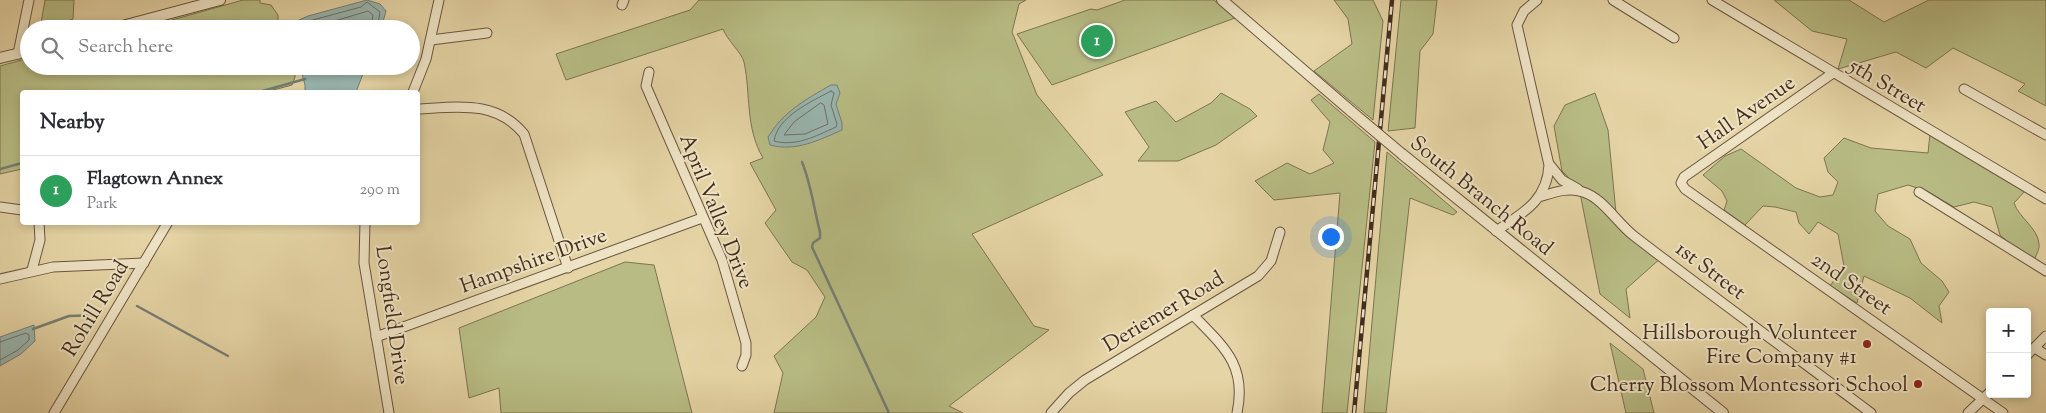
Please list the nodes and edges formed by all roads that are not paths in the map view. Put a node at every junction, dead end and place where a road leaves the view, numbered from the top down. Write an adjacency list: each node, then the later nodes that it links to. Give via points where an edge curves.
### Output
1 (30, 0): 8 (street)
2 (220, 0): 9 (street)
3 (439, 0): 12 (street)
4 (1222, 0): 36 (street, South Branch Road, bridge)
5 (1537, 0): 24 (street, via 1525,9 1517,26)
6 (1613, 0): 11 (street)
7 (1712, 0): 18 (street, 5th Street)
8 (26, 20)
9 (145, 20)
10 (487, 34): 12 (street)
11 (1674, 38)
12 (431, 40): 16 (street)
13 (20, 45): 14 (street)
14 (18, 54): 15 (street)
15 (0, 58)
16 (420, 72)
17 (649, 72): 32 (street, April Valley Drive, via 646,86)
18 (1833, 73): 25 (street, Hall Avenue); 29 (street, 5th Street)
19 (419, 75): 21 (street)
20 (1964, 89): 23 (street)
21 (414, 90)
22 (420, 109): 39 (street, via 465,107 492,110 520,127)
23 (2046, 135)
24 (1549, 165): 26 (street, 1st Street, via 1562,180); 28 (street, via 1549,182)
25 (1681, 182): 49 (street, 2nd Street, via 1685,189)
26 (1580, 190): 28 (street, via 1556,191); 56 (street, 1st Street, via 1597,199 1632,234)
27 (1919, 192): 41 (street)
28 (1542, 196): 36 (street)
29 (2046, 199)
30 (0, 207): 31 (street)
31 (20, 210)
32 (702, 218): 39 (street, Hampshire Drive); 48 (street, April Valley Drive, via 722,260 746,344)
33 (40, 225): 40 (street)
34 (166, 225): 38 (street, Rohill Road)
35 (366, 225): 45 (street, Longfield Drive, via 364,263)
36 (1496, 231): 55 (street, South Branch Road)
37 (1280, 232): 43 (street, Deriemer Road, via 1266,269)
38 (144, 263): 40 (street, via 71,265); 51 (street, Rohill Road)
39 (568, 268): 45 (street, Hampshire Drive)
40 (32, 270): 42 (street)
41 (2046, 271)
42 (0, 279)
43 (1193, 315): 53 (street, Deriemer Road, via 1085,380); 54 (street, via 1227,352 1240,376 1242,391)
44 (2046, 336): 46 (street)
45 (376, 337): 52 (street, Longfield Drive)
46 (2031, 351): 47 (street)
47 (2046, 355)
48 (742, 366)
49 (1986, 395): 57 (street)
50 (1989, 398): 58 (street, 2nd Street)
51 (54, 413)
52 (389, 413)
53 (1051, 413)
54 (1237, 413)
55 (1723, 413)
56 (1871, 413)
57 (1968, 413)
58 (2003, 413)

